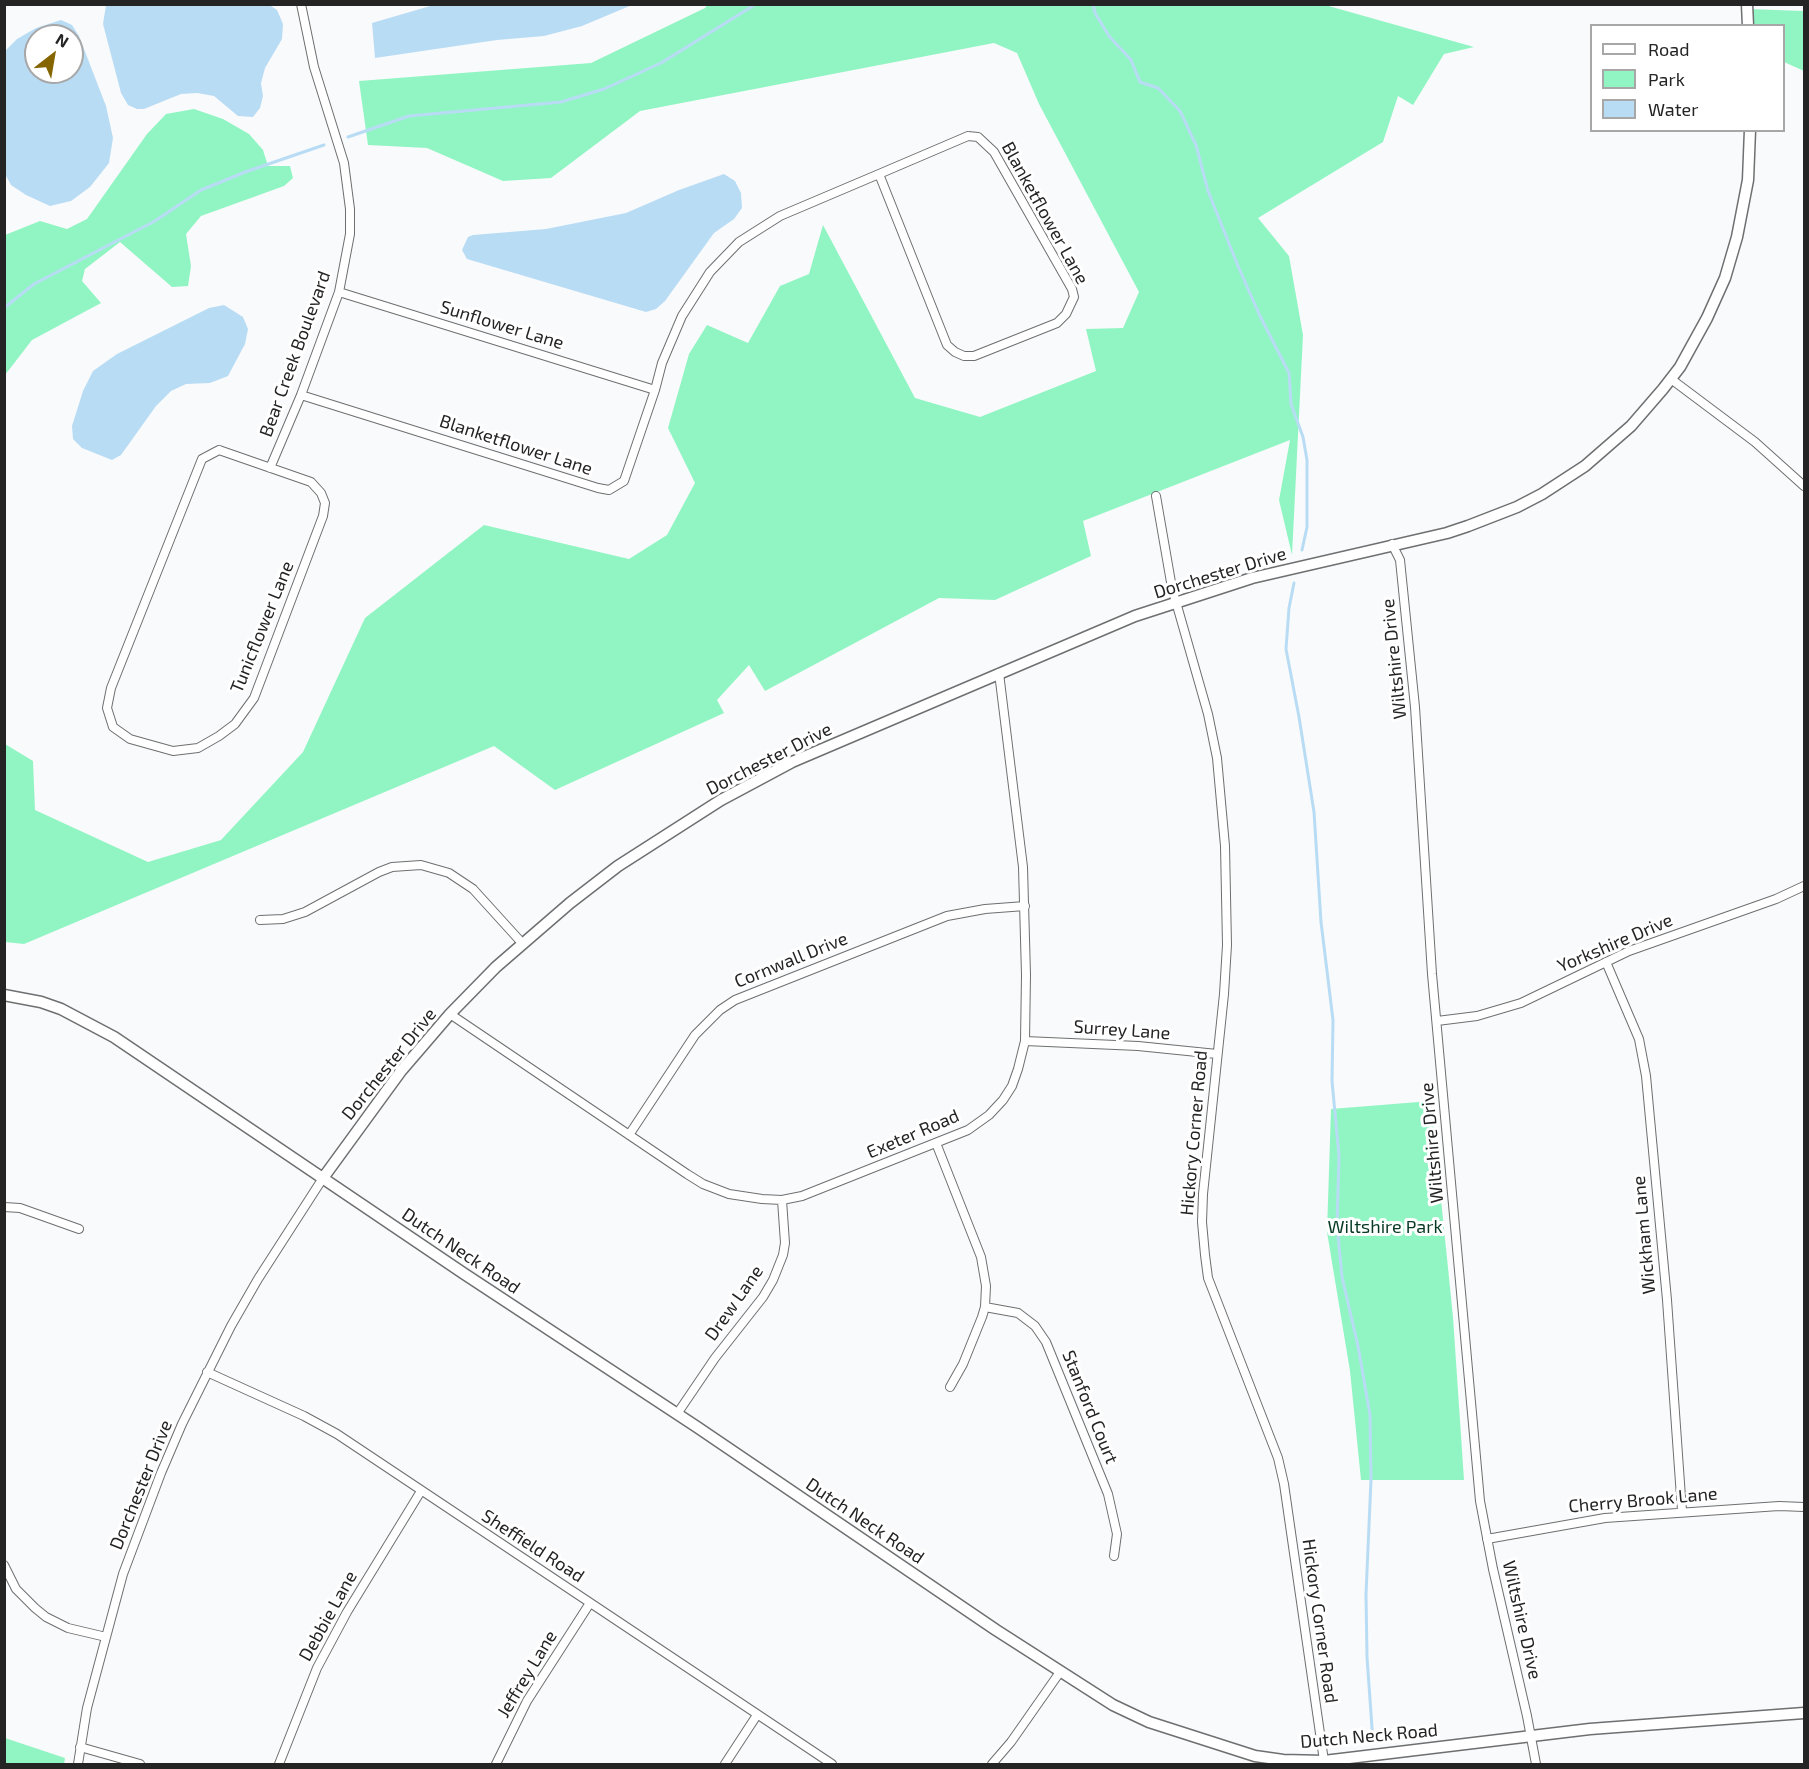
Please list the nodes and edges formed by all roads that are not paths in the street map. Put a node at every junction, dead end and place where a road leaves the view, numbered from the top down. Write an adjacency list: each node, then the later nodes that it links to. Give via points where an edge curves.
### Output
1 (301, 4): 6 (street, Bear Creek Boulevard, via 314,67 344,163 350,234)
2 (1747, 4): 3 (street)
3 (1748, 24)
4 (1750, 132): 7 (street, Dorchester Drive, via 1744,208 1725,278 1699,335)
5 (879, 174): 5 (street, Blanketflower Lane, via 968,136 978,137 994,152 1072,289 1074,297 1066,314 1058,323 974,356 955,352 948,345); 8 (street, Blanketflower Lane, via 780,216 740,242 710,272 682,316)
6 (339, 292): 8 (street, Sunflower Lane); 9 (street, Bear Creek Boulevard)
7 (1671, 379): 11 (street, via 1755,442); 13 (street, Dorchester Drive, via 1610,445 1542,494 1447,533)
8 (655, 390): 9 (street, Blanketflower Lane, via 624,481 609,490)
9 (300, 394): 10 (street, Bear Creek Boulevard)
10 (270, 468): 10 (street, Tunicflower Lane, via 311,482 325,503 254,698 235,724 198,748 173,751 130,739 113,727 107,708 111,688 202,459 219,450)
11 (1804, 486)
12 (1156, 496): 14 (street, Hickory Corner Road)
13 (1392, 544): 14 (street, Dorchester Drive, via 1252,578); 23 (street, Wiltshire Drive, via 1400,560 1416,718)
14 (1176, 602): 15 (street, Dorchester Drive); 25 (street, Hickory Corner Road, via 1203,690 1217,758 1227,895 1224,994)
15 (999, 673): 17 (street, Exeter Road); 19 (street, Dorchester Drive, via 792,762 720,800 618,866)
16 (1804, 886): 20 (street, Yorkshire Drive)
17 (1025, 906): 24 (street, Exeter Road); 26 (street, Cornwall Drive, via 947,916 735,1000 695,1035)
18 (260, 920): 19 (street, via 283,919 305,912 379,872 421,865 449,873 473,889)
19 (522, 943): 22 (street, Dorchester Drive)
20 (1606, 962): 23 (street, Yorkshire Drive, via 1521,1003 1477,1016); 38 (street, Wickham Lane, via 1639,1039 1644,1065)
21 (4, 995): 28 (street, Dutch Neck Road, via 41,1002 95,1025)
22 (450, 1014): 26 (street, Exeter Road); 28 (street, Dorchester Drive, via 395,1079)
23 (1437, 1021): 39 (street, Wiltshire Drive, via 1480,1501)
24 (1025, 1041): 25 (street, Surrey Lane); 27 (street, Exeter Road, via 1012,1086 1003,1100 968,1130)
25 (1217, 1054): 50 (street, Hickory Corner Road, via 1203,1194 1202,1238 1208,1278 1278,1458)
26 (628, 1135): 29 (street, Exeter Road, via 715,1189 751,1198)
27 (936, 1143): 29 (street, Exeter Road, via 816,1191); 32 (street, via 981,1257)
28 (323, 1178): 33 (street, Dorchester Drive, via 258,1279); 35 (street, Dutch Neck Road)
29 (782, 1200): 35 (street, Drew Lane, via 783,1255 773,1280)
30 (4, 1207): 31 (street, via 20,1208)
31 (79, 1229)
32 (985, 1307): 34 (street); 40 (street, Stanford Court, via 1018,1313 1035,1326 1046,1342 1108,1494 1117,1534)
33 (207, 1372): 36 (street, Sheffield Road, via 312,1420); 43 (street, Dorchester Drive, via 141,1523)
34 (950, 1387)
35 (677, 1414): 44 (street, Dutch Neck Road)
36 (421, 1491): 42 (street, Sheffield Road); 53 (street, Debbie Lane, via 347,1611 317,1668)
37 (1804, 1507): 38 (street, Cherry Brook Lane)
38 (1682, 1511): 39 (street, Cherry Brook Lane, via 1605,1518)
39 (1487, 1539): 47 (street, Wiltshire Drive)
40 (1114, 1556)
41 (4, 1565): 43 (street, via 16,1589 46,1617 68,1628)
42 (590, 1603): 46 (street, Sheffield Road); 54 (street, Jeffrey Lane, via 527,1701)
43 (106, 1637): 48 (street, Dorchester Drive)
44 (1059, 1672): 49 (street, Dutch Neck Road, via 1149,1722 1255,1756); 57 (street)
45 (1804, 1713): 47 (street, Dutch Neck Road, via 1644,1723)
46 (757, 1715): 55 (street); 56 (street, Sheffield Road)
47 (1531, 1736): 50 (street, Dutch Neck Road); 59 (street, Wiltshire Drive)
48 (80, 1747): 51 (street, Dorchester Drive); 52 (street)
49 (1283, 1760): 50 (street, Dutch Neck Road); 58 (street)
50 (1324, 1763)
51 (78, 1764)
52 (140, 1764)
53 (279, 1764)
54 (496, 1764)
55 (725, 1764)
56 (832, 1764)
57 (992, 1764)
58 (1294, 1764)
59 (1536, 1764)

